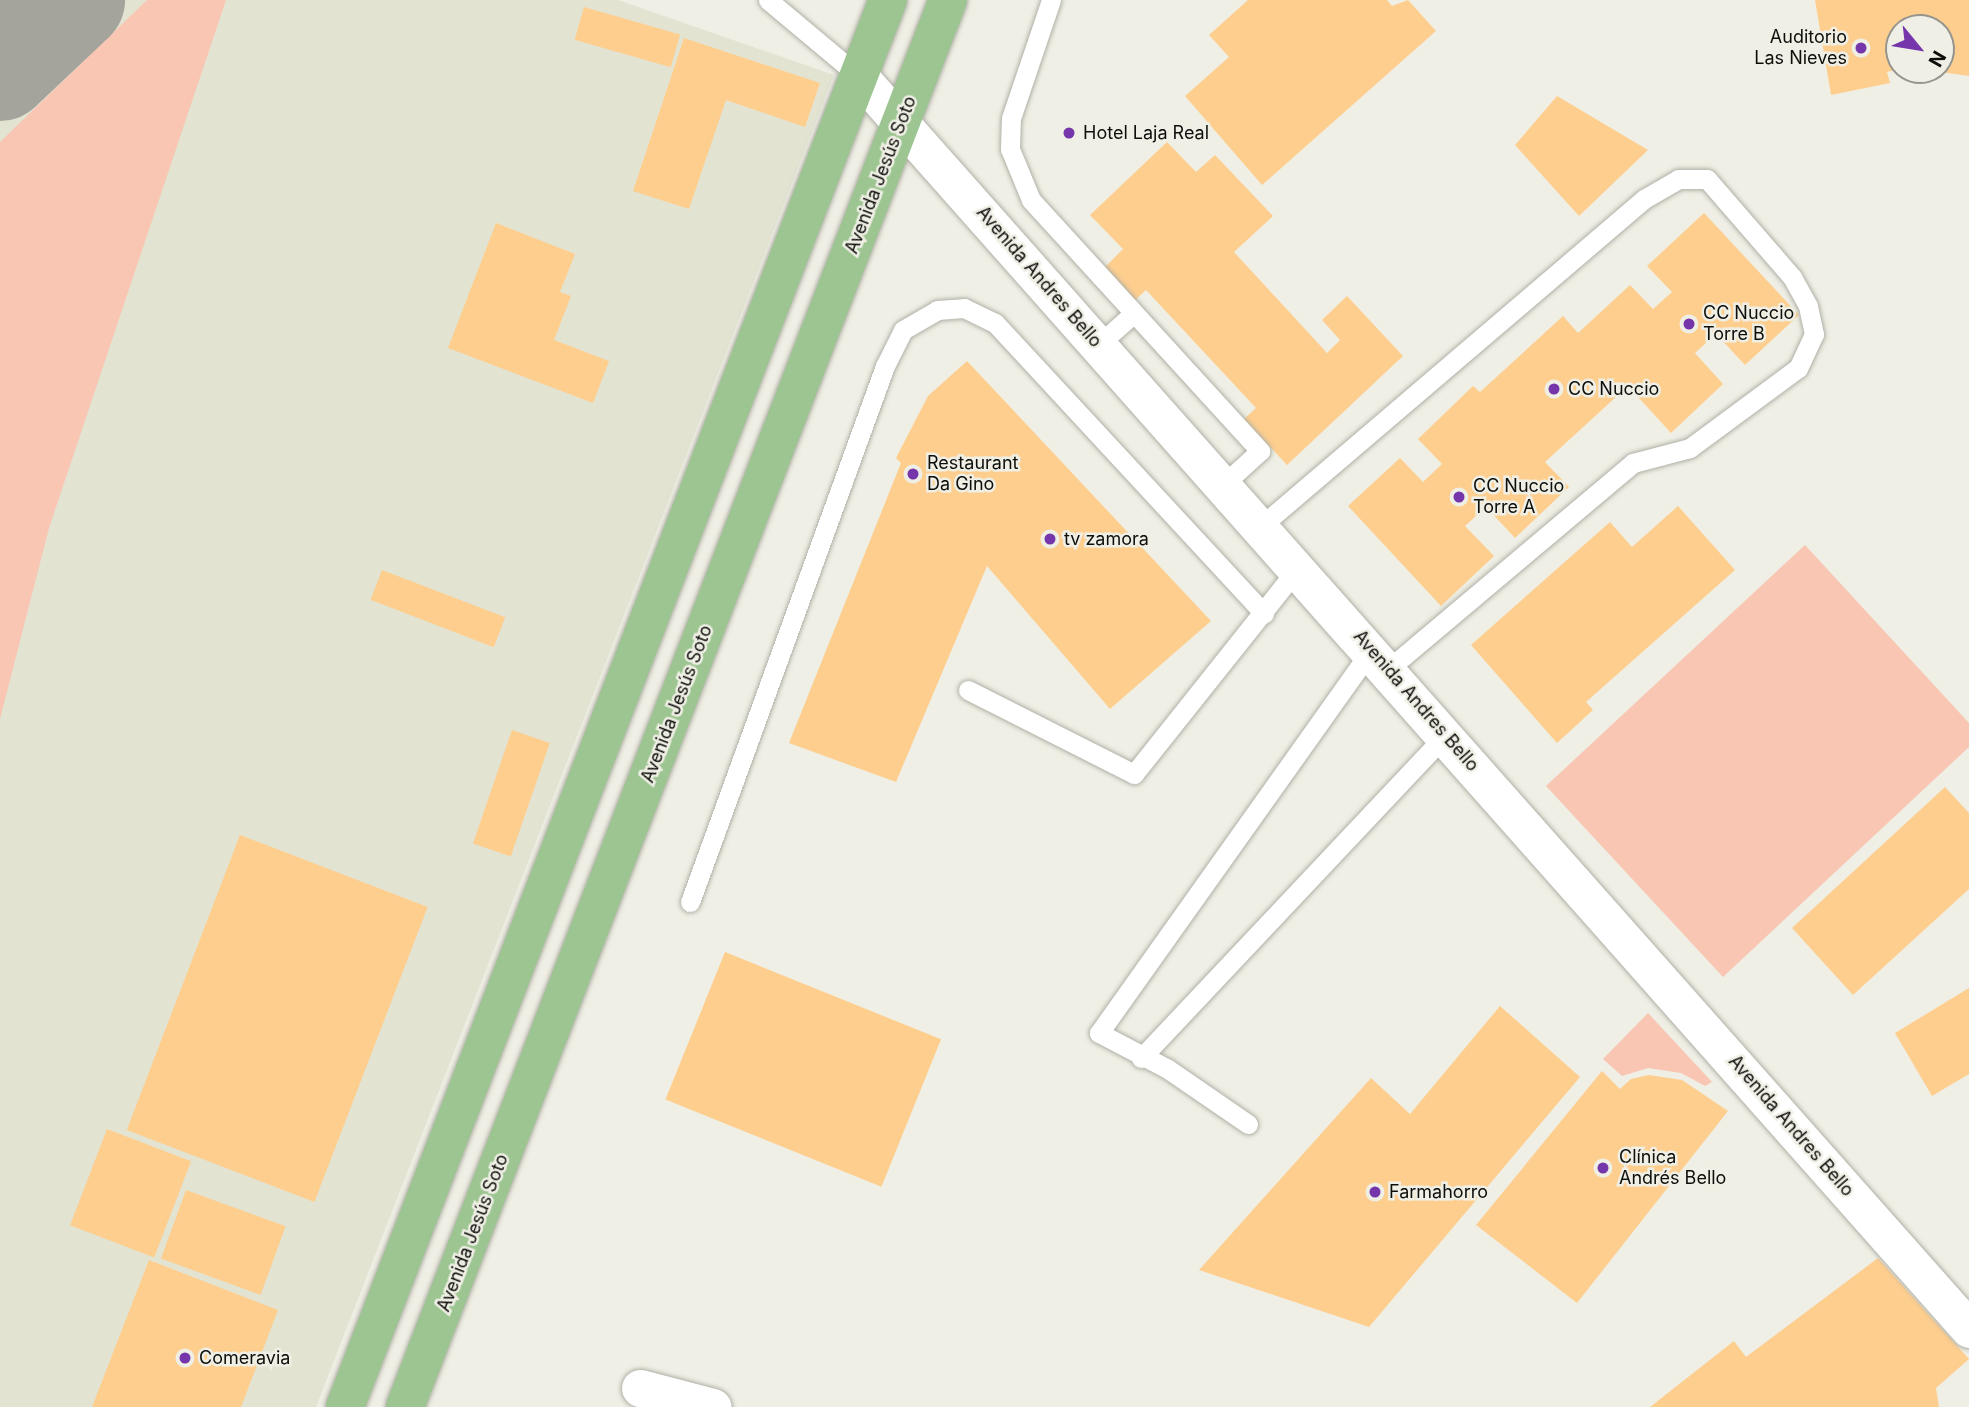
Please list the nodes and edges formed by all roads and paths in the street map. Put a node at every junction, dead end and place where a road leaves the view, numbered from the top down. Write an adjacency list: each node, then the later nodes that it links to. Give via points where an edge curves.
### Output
1 (768, 0): 5 (lane)
2 (888, 0): 5 (main road)
3 (948, 0): 6 (main road, Avenida Jesús Soto)
4 (1051, 0): 7 (lane, via 1010,118 1010,149 1031,200)
5 (859, 76): 6 (street, Avenida Andres Bello); 21 (main road)
6 (902, 121): 8 (street, Avenida Andres Bello); 22 (main road, Avenida Jesús Soto)
7 (1134, 313): 8 (lane); 9 (lane, via 1261,451)
8 (1098, 345): 9 (street, Avenida Andres Bello)
9 (1224, 484): 10 (street, Avenida Andres Bello)
10 (1261, 526): 11 (street, Avenida Andres Bello); 13 (lane, via 1644,199 1678,179 1707,179 1792,277 1808,306 1814,334 1798,368 1690,448 1633,463)
11 (1298, 568): 12 (lane); 13 (street, Avenida Andres Bello)
12 (1264, 614): 14 (lane, via 1134,774); 16 (lane, via 995,323 964,308 937,310 903,330 885,366)
13 (1379, 659): 15 (street, Avenida Andres Bello); 17 (lane, via 1099,1033)
14 (968, 690)
15 (1446, 735): 17 (lane); 19 (street, Avenida Andres Bello)
16 (690, 902)
17 (1141, 1058): 18 (lane, via 1168,1069)
18 (1248, 1124)
19 (1969, 1329)
20 (640, 1388): 23 (street)
21 (345, 1407)
22 (405, 1407)
23 (713, 1407)

